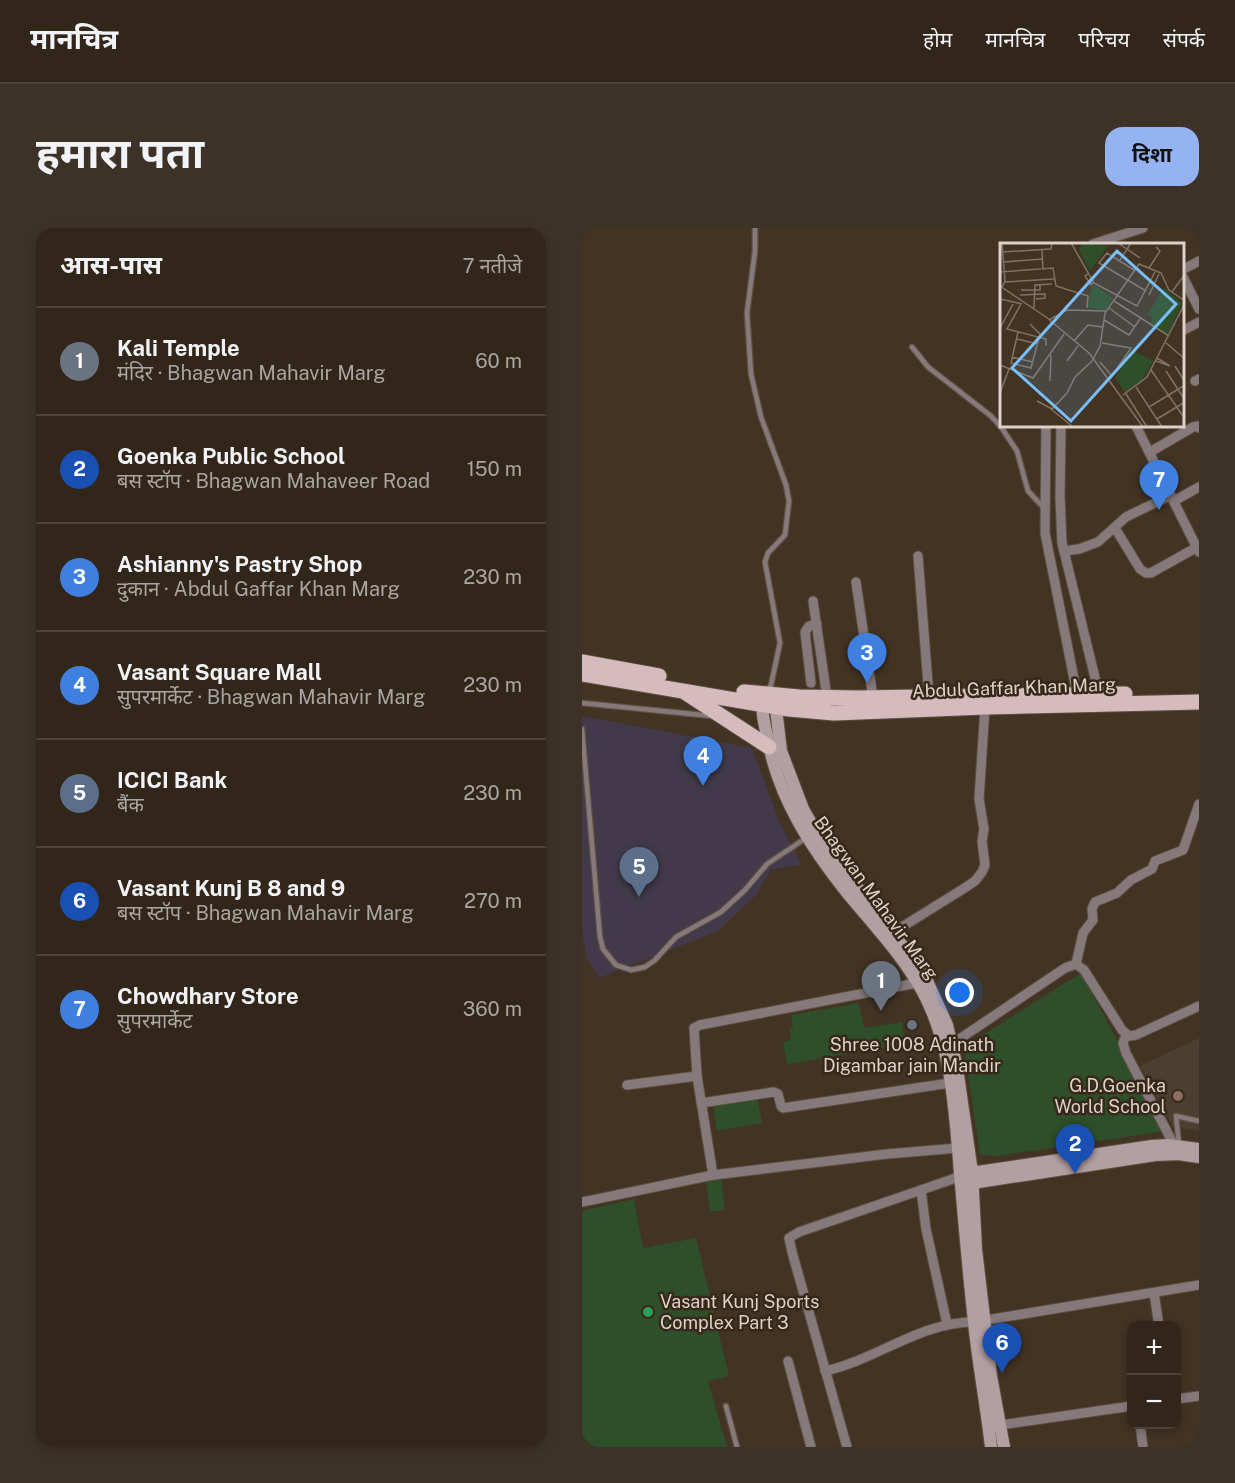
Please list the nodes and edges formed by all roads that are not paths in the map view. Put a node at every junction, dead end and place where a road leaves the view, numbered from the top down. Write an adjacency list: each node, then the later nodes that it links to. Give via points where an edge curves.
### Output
1 (755, 228): 35 (lane, via 747,313 751,374 760,417 789,501 785,535 765,562 780,643)
2 (1143, 228): 3 (street)
3 (1096, 243)
4 (1199, 261): 5 (street)
5 (1184, 269)
6 (1184, 279): 7 (street)
7 (1199, 309)
8 (1199, 322): 9 (street)
9 (1184, 330)
10 (912, 347): 11 (lane, via 927,367)
11 (1000, 426)
12 (1002, 428): 20 (lane, via 1017,451 1028,491)
13 (1046, 428): 20 (street)
14 (1061, 428): 23 (street, via 1060,514)
15 (1137, 428): 17 (street)
16 (1199, 428): 17 (street, via 1193,427)
17 (1150, 452): 19 (street)
18 (1199, 488): 19 (street)
19 (1172, 498): 21 (street, via 1126,517); 22 (street)
20 (1045, 509): 33 (street, via 1048,550)
21 (1115, 528): 22 (street, via 1146,573); 23 (street, via 1098,542)
22 (1198, 548)
23 (1064, 551): 34 (street)
24 (918, 556): 37 (street)
25 (856, 582): 38 (street)
26 (813, 602): 27 (street)
27 (817, 624): 30 (street, via 805,632); 36 (street)
28 (582, 662): 35 (main road, Abdul Gaffar Khan Marg)
29 (582, 674): 31 (main road, Abdul Gaffar Khan Marg)
30 (811, 683)
31 (678, 689): 35 (main road, Abdul Gaffar Khan Marg); 42 (main road)
32 (1199, 692): 34 (main road, Abdul Gaffar Khan Marg)
33 (1077, 694): 34 (main road, Abdul Gaffar Khan Marg); 37 (main road, Abdul Gaffar Khan Marg)
34 (1099, 694)
35 (770, 697): 36 (main road, Abdul Gaffar Khan Marg); 41 (main road, Abdul Gaffar Khan Marg, via 834,713); 44 (street, Bhagwan Mahavir Marg); 48 (street, Bhagwan Mahavir Marg, via 782,751 803,809 822,843)
36 (827, 697): 38 (main road, Abdul Gaffar Khan Marg)
37 (929, 697): 38 (main road, Abdul Gaffar Khan Marg)
38 (873, 698)
39 (1199, 702): 41 (main road, Abdul Gaffar Khan Marg)
40 (582, 703): 42 (lane)
41 (985, 707): 48 (street, via 979,799 984,829 982,872 975,881)
42 (724, 717): 44 (main road)
43 (582, 729): 47 (lane, via 600,937 608,957 622,968 637,970 650,964 676,937 721,912 767,864)
44 (769, 747): 47 (street, Bhagwan Mahavir Marg, via 782,788)
45 (1199, 804): 46 (street)
46 (1195, 824): 49 (street, via 1183,850 1155,861 1152,869 1117,893 1095,902 1093,920 1082,938)
47 (807, 837): 48 (street, Bhagwan Mahavir Marg, via 835,877)
48 (889, 935): 50 (street, Bhagwan Mahavir Marg); 53 (street, Bhagwan Mahavir Marg, via 932,991)
49 (1076, 964): 52 (street, via 1084,970); 53 (street)
50 (917, 983): 54 (street, via 697,1026 693,1031); 55 (street, Bhagwan Mahavir Marg, via 938,1026)
51 (1199, 1006): 52 (street, via 1136,1035)
52 (1126, 1035): 59 (street, via 1126,1053)
53 (952, 1044): 64 (street, Bhagwan Mahavir Marg)
54 (697, 1076): 56 (street); 57 (street)
55 (950, 1083): 57 (street, via 783,1108 774,1092); 60 (street, Bhagwan Mahavir Marg)
56 (627, 1084)
57 (701, 1103): 63 (street)
58 (1199, 1122): 59 (lane, via 1176,1116)
59 (1177, 1145): 61 (street); 64 (street, via 1152,1146)
60 (958, 1148): 63 (street); 64 (street, Bhagwan Mahavir Marg)
61 (1199, 1149)
62 (1199, 1157): 64 (street, via 1155,1155)
63 (713, 1175): 66 (street)
64 (967, 1179): 65 (street); 70 (street, Bhagwan Mahavir Marg, via 976,1249)
65 (921, 1190): 71 (street); 73 (street, via 789,1238)
66 (582, 1202)
67 (1199, 1285): 68 (street)
68 (1154, 1293): 69 (street); 70 (street)
69 (1158, 1321)
70 (979, 1322): 71 (street); 78 (street, Bhagwan Mahavir Marg)
71 (947, 1324): 73 (street)
72 (788, 1361): 81 (street)
73 (825, 1371): 82 (street)
74 (1199, 1396): 75 (street)
75 (1181, 1398)
76 (726, 1406): 80 (lane)
77 (1127, 1407): 78 (street)
78 (995, 1426): 83 (street, Bhagwan Mahavir Marg); 84 (street, Bhagwan Mahavir Marg)
79 (1141, 1429): 85 (street)
80 (737, 1447)
81 (811, 1447)
82 (847, 1447)
83 (991, 1447)
84 (1004, 1447)
85 (1143, 1447)

